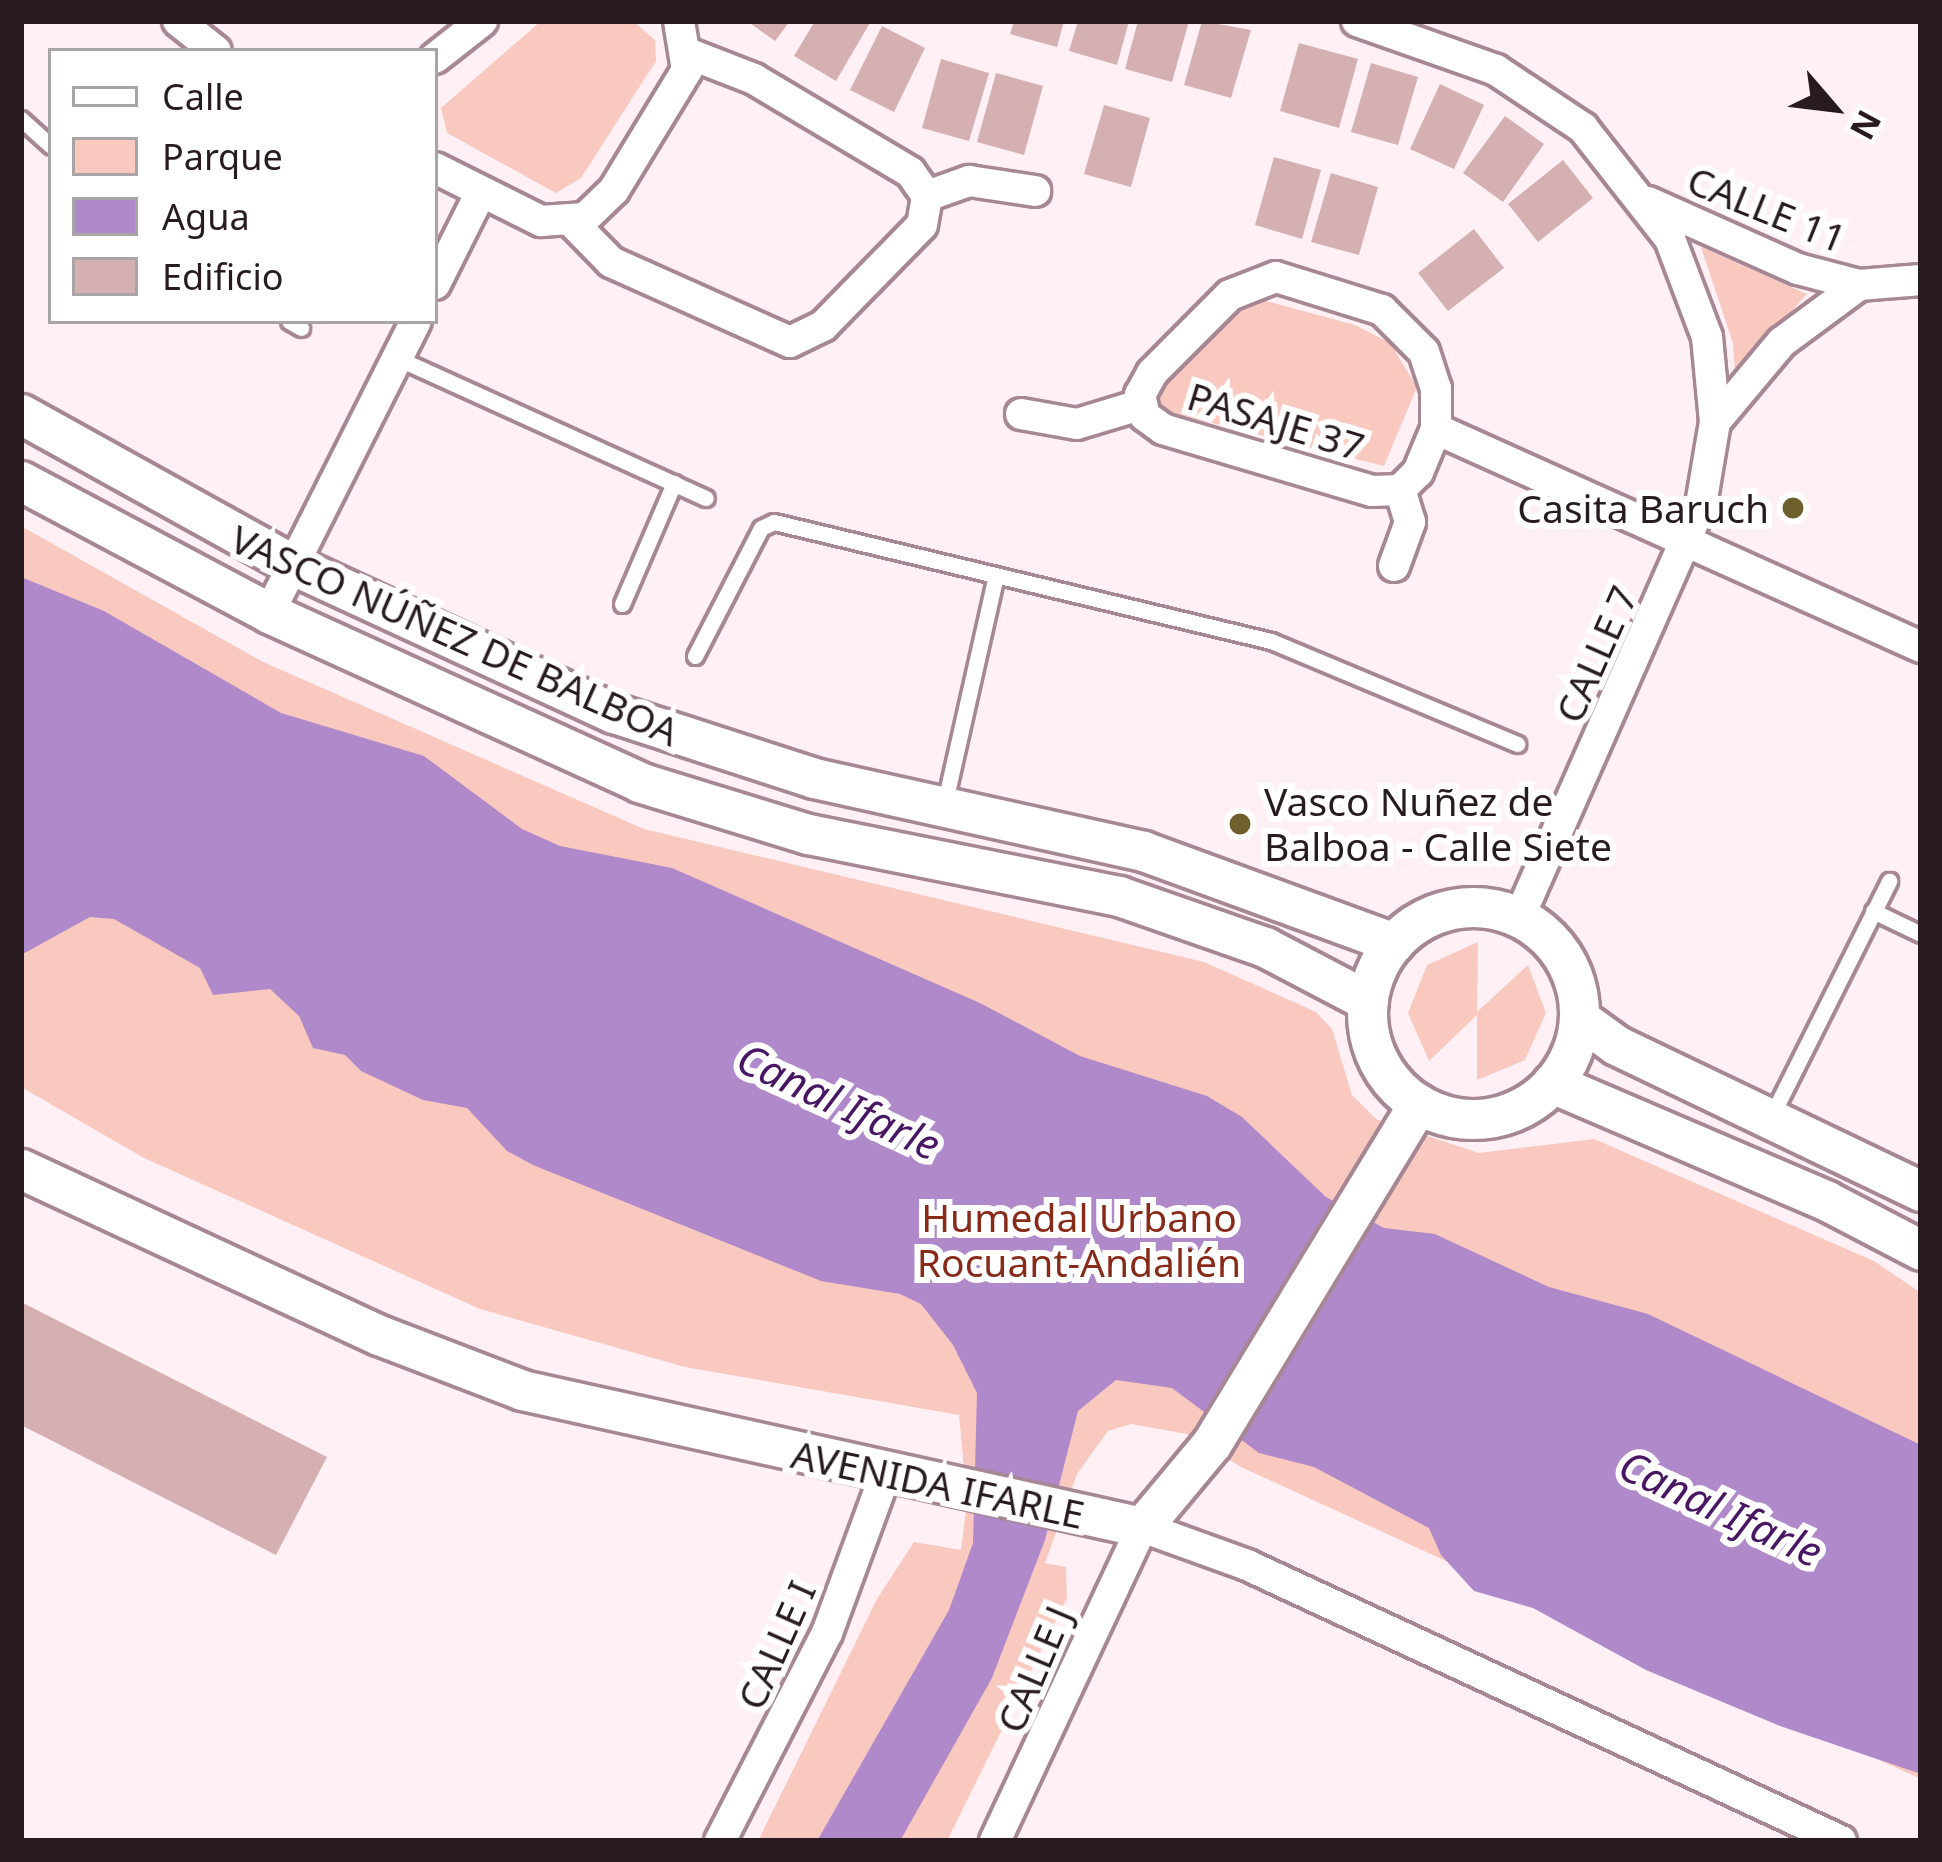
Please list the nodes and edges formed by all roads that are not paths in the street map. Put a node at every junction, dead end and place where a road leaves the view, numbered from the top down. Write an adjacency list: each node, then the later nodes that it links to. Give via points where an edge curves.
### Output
1 (178, 21): 5 (street)
2 (482, 21): 7 (street)
3 (679, 21): 6 (street)
4 (1358, 21): 14 (street, CALLE 7, via 1449,51 1540,96 1582,128)
5 (212, 48)
6 (690, 54): 13 (street, via 754,79 910,172); 15 (street, via 680,85 614,190)
7 (438, 56)
8 (21, 119): 9 (lane)
9 (48, 143)
10 (438, 170): 12 (street)
11 (1035, 191): 13 (street, via 969,181)
12 (481, 192): 15 (street, via 541,221); 16 (street)
13 (927, 196): 15 (street, via 922,225 823,326 790,342 610,262)
14 (1648, 202): 18 (street, CALLE 11, via 1745,249); 24 (street, CALLE 7, via 1698,306)
15 (572, 222)
16 (438, 278)
17 (1921, 280): 18 (street, CALLE 11)
18 (1859, 285): 24 (street, CALLE 11, via 1782,342)
19 (415, 324): 20 (street)
20 (398, 358): 27 (lane); 31 (street)
21 (1140, 405): 22 (street, PASAJE 37, via 1077,424); 25 (street, PASAJE 37, via 1152,373 1230,295 1276,277 1365,302 1399,322 1432,369); 28 (street, PASAJE 37, via 1163,429 1382,493)
22 (1021, 414)
23 (21, 415): 31 (street, VASCO NÚÑEZ DE BALBOA)
24 (1715, 422): 30 (street, CALLE 7)
25 (1436, 429): 28 (street, PASAJE 37, via 1418,472); 30 (street)
26 (21, 482): 35 (street, VASCO NÚÑEZ DE BALBOA)
27 (674, 484): 29 (lane); 34 (lane)
28 (1400, 490): 32 (street, PASAJE 37, via 1410,522)
29 (706, 498)
30 (1686, 545): 36 (street); 42 (street, CALLE 7)
31 (293, 565): 35 (street); 39 (street, VASCO NÚÑEZ DE BALBOA, via 663,732)
32 (1394, 566)
33 (996, 575): 37 (lane, via 768,522); 38 (lane, via 1271,641); 39 (lane)
34 (622, 604)
35 (269, 613): 45 (street, VASCO NÚÑEZ DE BALBOA, via 473,711 696,802 808,834 1119,896 1264,947)
36 (1921, 647)
37 (695, 656)
38 (1517, 744)
39 (944, 806): 44 (street, VASCO NÚÑEZ DE BALBOA, via 1143,851)
40 (1888, 881): 41 (lane)
41 (1873, 911): 43 (lane); 49 (lane)
42 (1519, 917): 44 (street, via 1452,909); 46 (street, via 1564,958)
43 (1921, 934)
44 (1394, 943): 45 (street)
45 (1368, 1001): 48 (street, via 1382,1067)
46 (1579, 1018): 47 (street, via 1571,1053); 49 (street, via 1616,1045)
47 (1552, 1083): 48 (street, via 1523,1106 1489,1118 1452,1117); 52 (street)
48 (1418, 1104): 54 (street, via 1212,1443)
49 (1771, 1118): 51 (street)
50 (21, 1169): 53 (street, AVENIDA IFARLE, via 468,1371 626,1418)
51 (1921, 1191)
52 (1921, 1250)
53 (886, 1473): 54 (street, AVENIDA IFARLE); 55 (street, CALLE I, via 827,1634)
54 (1142, 1527): 56 (street, CALLE J); 57 (street, AVENIDA IFARLE, via 1247,1565)
55 (720, 1841)
56 (994, 1841)
57 (1841, 1841)

